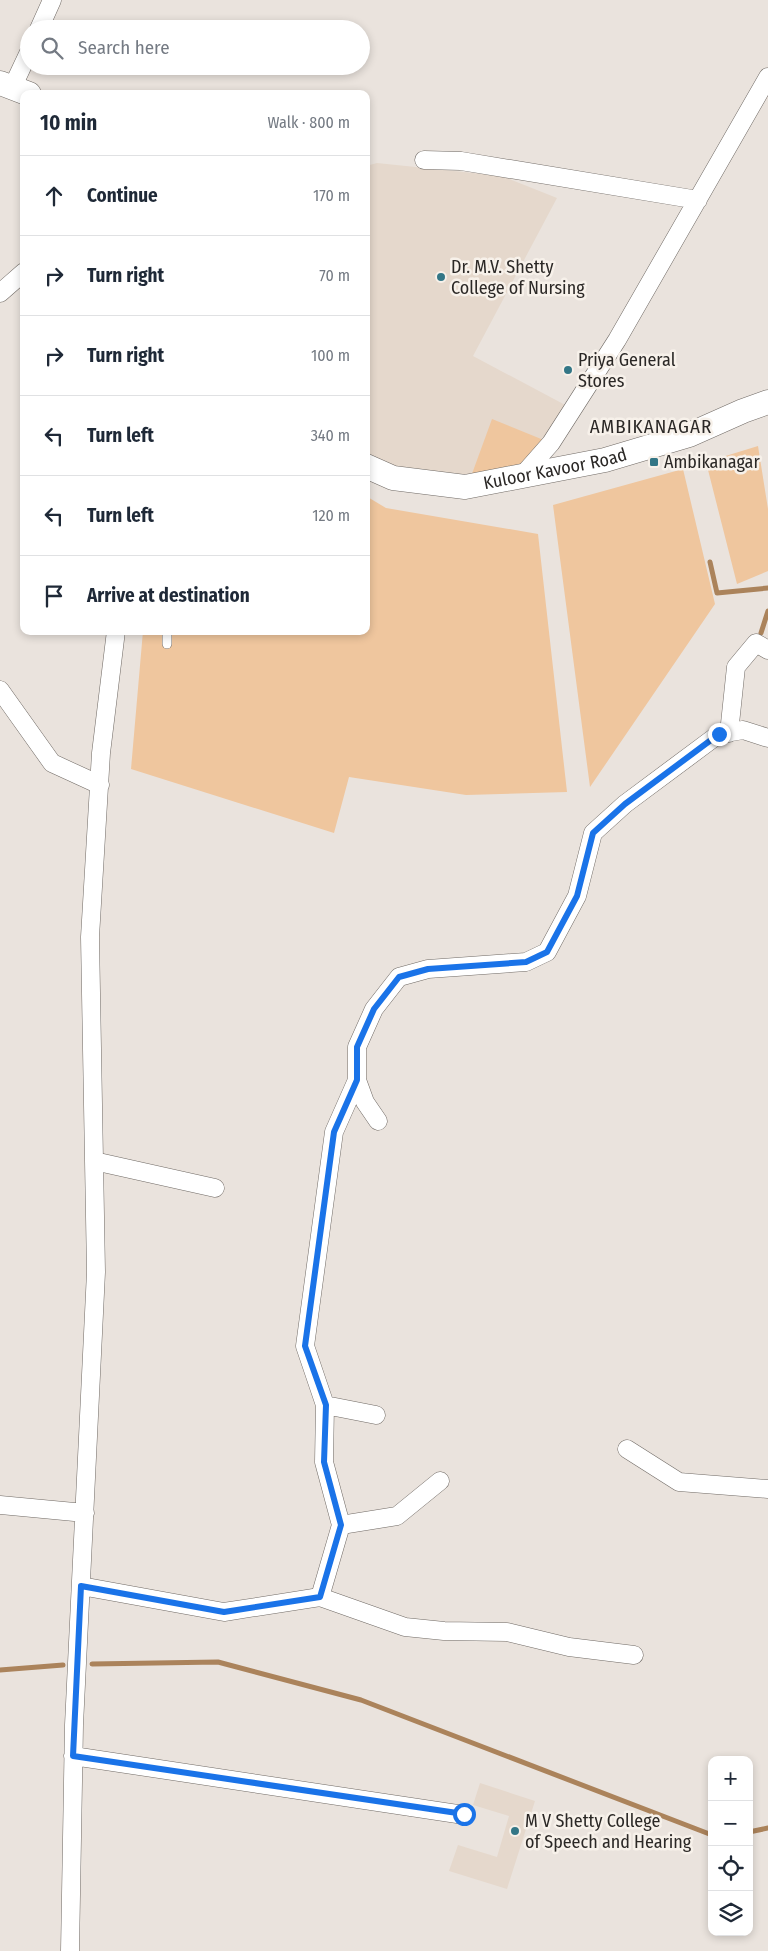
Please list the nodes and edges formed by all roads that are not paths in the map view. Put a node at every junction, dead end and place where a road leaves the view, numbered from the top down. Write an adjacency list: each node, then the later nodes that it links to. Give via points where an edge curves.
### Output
1 (47, 3): 2 (street)
2 (42, 20)
3 (20, 74): 5 (street)
4 (768, 77): 7 (street)
5 (14, 88)
6 (424, 160): 7 (street, via 461,162)
7 (698, 200): 12 (street, via 617,340 551,443)
8 (20, 276): 9 (street)
9 (0, 293)
10 (768, 402): 12 (main road, Kuloor Kavoor Road, via 689,435 605,460)
11 (370, 468): 12 (main road, Kuloor Kavoor Road, via 393,478 465,487)
12 (521, 477)
13 (116, 635): 20 (street)
14 (167, 635): 15 (lane)
15 (167, 644)
16 (768, 650): 18 (street, via 756,643 736,667)
17 (0, 690): 20 (street, via 52,763)
18 (729, 733): 19 (street, via 743,730); 21 (street, via 719,734 625,804 593,833 577,896 547,952 526,962 428,969 399,977 374,1009 357,1047)
19 (768, 738)
20 (100, 785): 23 (street, via 90,937)
21 (357, 1080): 22 (street, via 365,1102); 25 (street, via 334,1132 305,1346)
22 (378, 1121)
23 (94, 1161): 24 (street); 31 (street, via 96,1272)
24 (215, 1188)
25 (326, 1405): 26 (street); 32 (street, via 324,1462)
26 (376, 1415)
27 (627, 1449): 29 (street, via 679,1482)
28 (440, 1481): 32 (street, via 397,1516)
29 (768, 1489)
30 (0, 1505): 31 (street)
31 (85, 1512): 33 (street)
32 (341, 1525): 34 (street)
33 (81, 1586): 34 (street, via 224,1612); 36 (street)
34 (320, 1597): 35 (street, via 405,1627 507,1632 569,1647)
35 (634, 1655)
36 (73, 1756): 37 (street); 38 (street)
37 (464, 1814)
38 (70, 1951)

